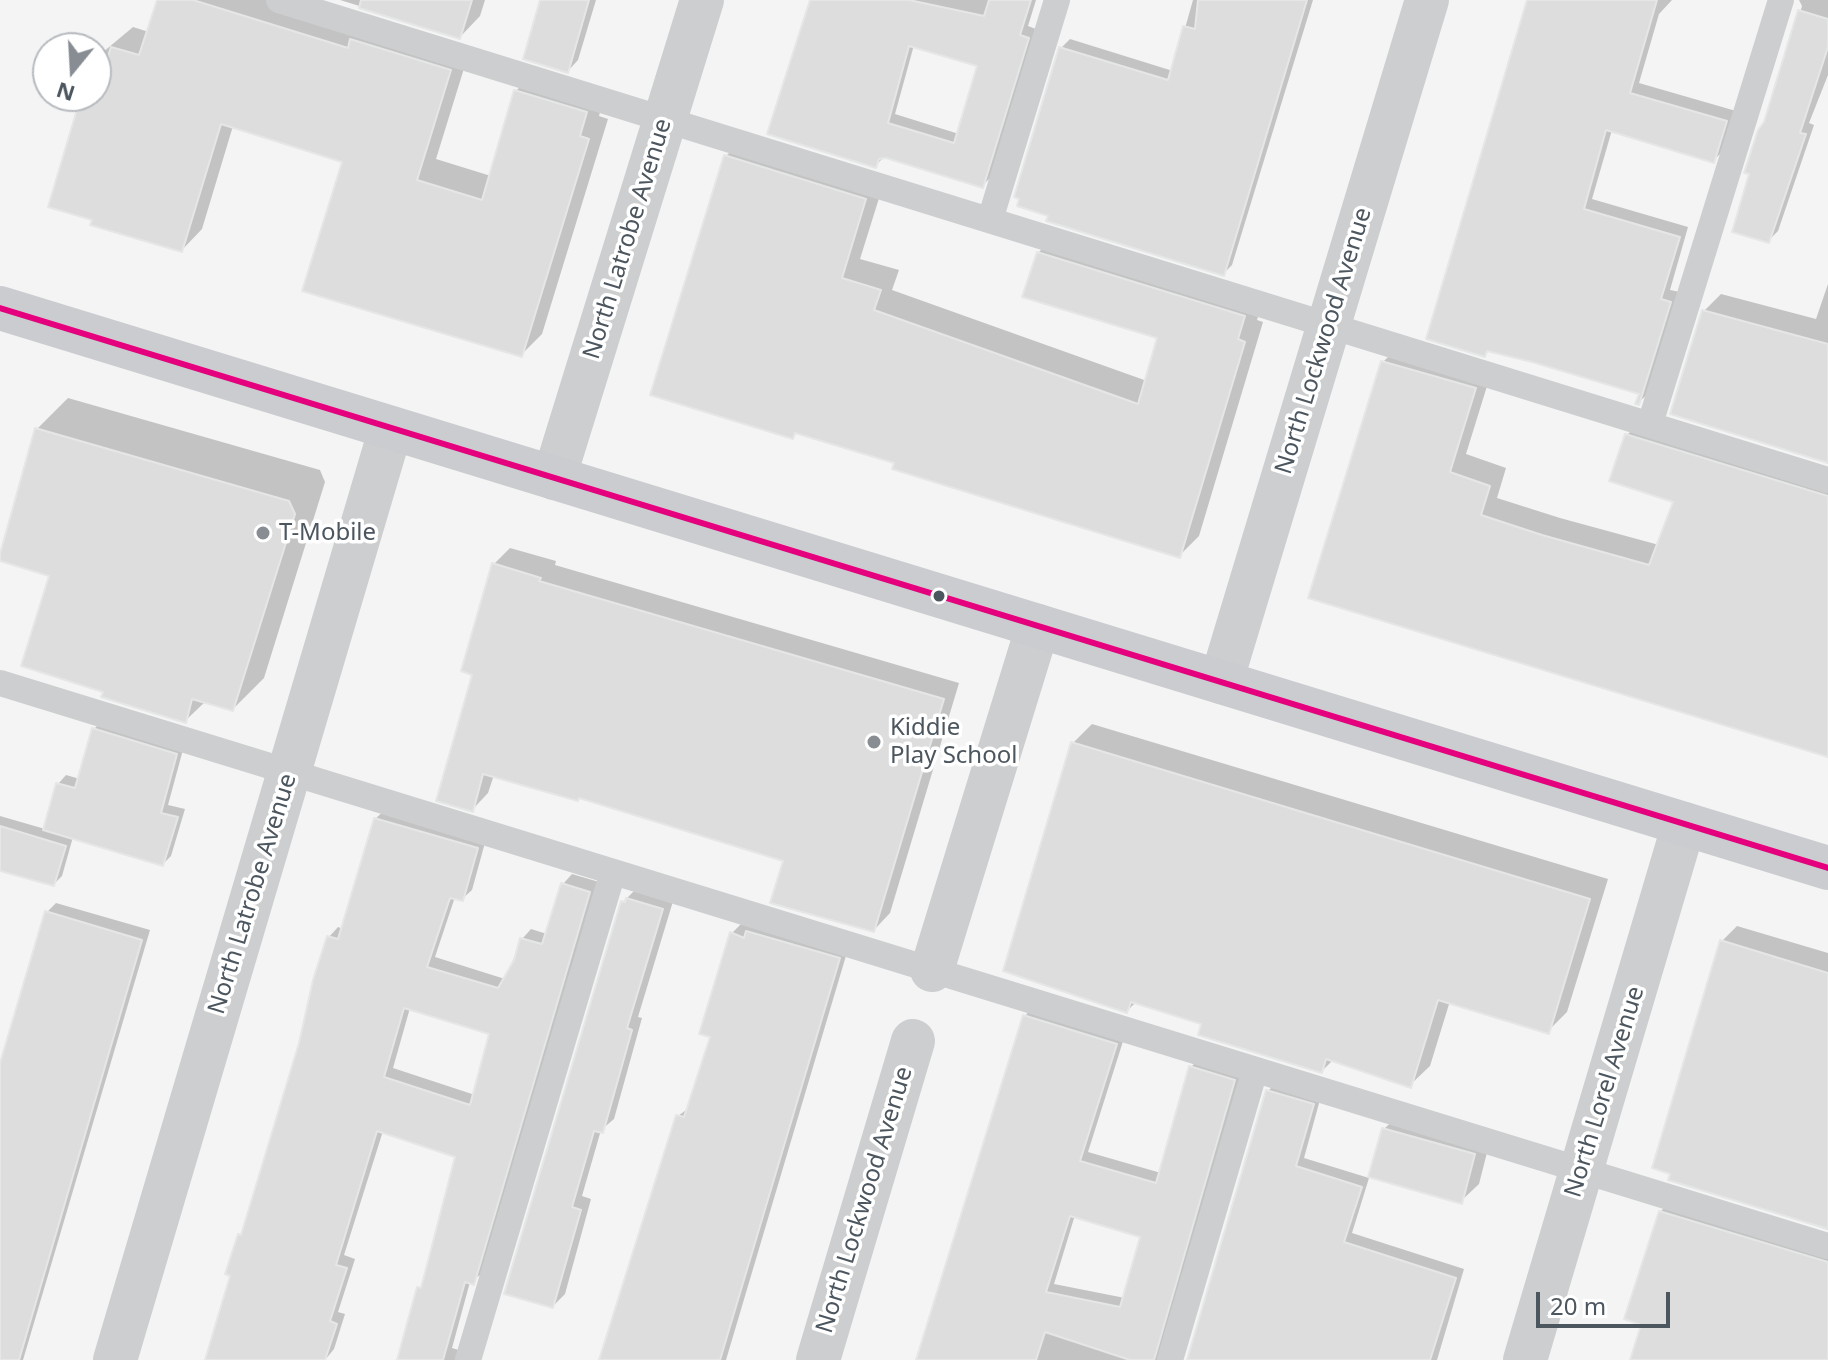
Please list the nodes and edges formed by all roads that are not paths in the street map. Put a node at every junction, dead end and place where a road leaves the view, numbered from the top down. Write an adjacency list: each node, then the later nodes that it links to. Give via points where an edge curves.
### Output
1 (279, 0): 6 (lane)
2 (702, 0): 7 (street, North Latrobe Avenue)
3 (1057, 0): 8 (lane)
4 (1427, 0): 10 (street, North Lockwood Avenue)
5 (1781, 0): 11 (lane)
6 (335, 8): 7 (lane)
7 (665, 120): 8 (lane); 13 (street, North Latrobe Avenue)
8 (990, 220): 10 (lane)
9 (0, 308): 12 (main road)
10 (1329, 325): 11 (lane); 16 (street, North Lockwood Avenue)
11 (1650, 424): 14 (lane)
12 (391, 428): 13 (main road); 18 (street, North Latrobe Avenue)
13 (554, 478): 15 (main road)
14 (1828, 480)
15 (1038, 626): 16 (main road); 22 (street)
16 (1221, 682): 19 (main road)
17 (0, 683): 18 (lane)
18 (289, 772): 21 (lane); 27 (street, North Latrobe Avenue)
19 (1684, 824): 20 (main road); 25 (street, North Lorel Avenue)
20 (1828, 868)
21 (613, 872): 22 (lane); 28 (lane)
22 (932, 970): 24 (lane)
23 (913, 1041): 29 (street, North Lockwood Avenue)
24 (1255, 1070): 25 (lane); 30 (lane)
25 (1582, 1170): 26 (lane); 31 (street, North Lorel Avenue)
26 (1828, 1246)
27 (115, 1360)
28 (468, 1360)
29 (818, 1360)
30 (1170, 1360)
31 (1525, 1360)

